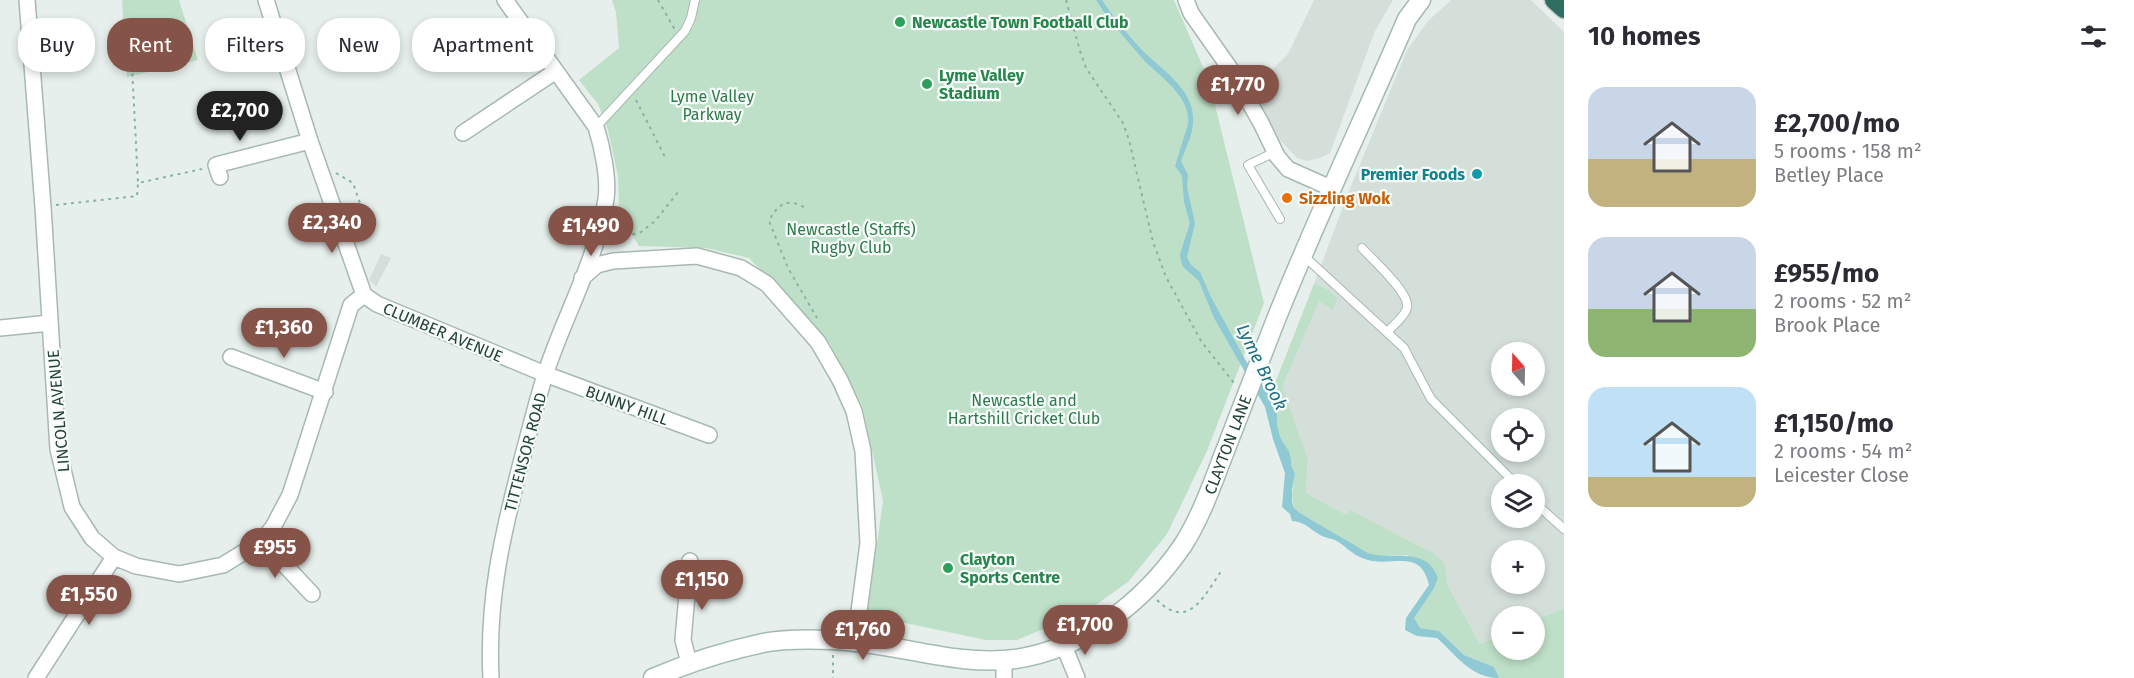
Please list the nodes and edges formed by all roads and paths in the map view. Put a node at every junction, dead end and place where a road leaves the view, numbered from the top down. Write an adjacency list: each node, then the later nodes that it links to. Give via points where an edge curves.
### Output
1 (27, 0): 25 (street, LINCOLN AVENUE)
2 (266, 0): 17 (street, CLUMBER AVENUE)
3 (505, 0): 12 (street)
4 (658, 0): 11 (path)
5 (695, 0): 11 (lane, via 691,18)
6 (1066, 0): 42 (path, via 1086,68 1123,123 1153,242 1166,277 1200,341)
7 (1186, 0): 18 (street, via 1231,70)
8 (1421, 0): 23 (street, CLAYTON LANE, via 1407,19)
9 (1554, 0): 10 (highway)
10 (1564, 9)
11 (679, 37): 14 (lane)
12 (556, 71): 15 (street); 16 (street)
13 (132, 72): 22 (path)
14 (630, 90): 15 (lane); 19 (path)
15 (596, 127): 28 (street, TITTENSOR ROAD, via 606,196)
16 (463, 133)
17 (310, 141): 20 (street, CLUMBER AVENUE); 21 (street)
18 (1275, 152): 23 (street, via 1288,169); 27 (lane, via 1248,165)
19 (666, 159)
20 (318, 163): 30 (street, CLUMBER AVENUE); 30 (path, via 352,183 362,209)
21 (218, 171): 22 (path)
22 (138, 183): 25 (path, via 137,196)
23 (1333, 189): 31 (street, CLAYTON LANE)
24 (679, 191): 28 (path, via 641,232)
25 (43, 207): 35 (street, LINCOLN AVENUE)
26 (804, 207): 38 (path, via 784,204 769,221 788,268 816,316)
27 (1280, 219)
28 (600, 239): 32 (street); 33 (street, TITTENSOR ROAD)
29 (1362, 248): 37 (lane, via 1406,297 1407,310)
30 (348, 250): 34 (street, CLUMBER AVENUE)
31 (1304, 256): 37 (lane); 42 (street, CLAYTON LANE)
32 (613, 261): 33 (street, via 597,266); 38 (street, via 697,256 741,268 767,284)
33 (582, 278): 40 (street, TITTENSOR ROAD)
34 (363, 295): 40 (street, CLUMBER AVENUE); 41 (street, LINCOLN AVENUE, via 351,305)
35 (50, 323): 36 (street); 48 (street, LINCOLN AVENUE, via 58,449 66,488 72,507 92,538)
36 (0, 328)
37 (1387, 332): 44 (lane, via 1404,348 1431,399)
38 (818, 342): 54 (street, via 854,411 863,451 868,543)
39 (231, 357): 41 (street)
40 (545, 375): 43 (street, BUNNY HILL); 59 (street, TITTENSOR ROAD, via 496,569 489,641)
41 (325, 392): 47 (street, LINCOLN AVENUE, via 290,495)
42 (1247, 393): 51 (street, CLAYTON LANE, via 1184,544)
43 (709, 435)
44 (1506, 474)
45 (1545, 512): 46 (lane)
46 (1564, 530)
47 (262, 541): 48 (street, LINCOLN AVENUE, via 223,566 179,574 136,566); 52 (street)
48 (114, 557): 58 (street)
49 (690, 561): 56 (street, via 682,640)
50 (1222, 570): 51 (path, via 1195,608 1185,613 1167,608)
51 (1147, 589): 55 (street, CLAYTON LANE, via 1094,631)
52 (312, 594)
53 (832, 640): 54 (street, CLAYTON LANE); 56 (street, CLAYTON LANE, via 765,642); 61 (path)
54 (855, 642): 57 (street, CLAYTON LANE)
55 (1064, 646): 57 (street, CLAYTON LANE); 62 (street)
56 (688, 663): 60 (street, CLAYTON LANE)
57 (1004, 669)
58 (36, 678)
59 (491, 678)
60 (653, 678)
61 (833, 678)
62 (1077, 678)

